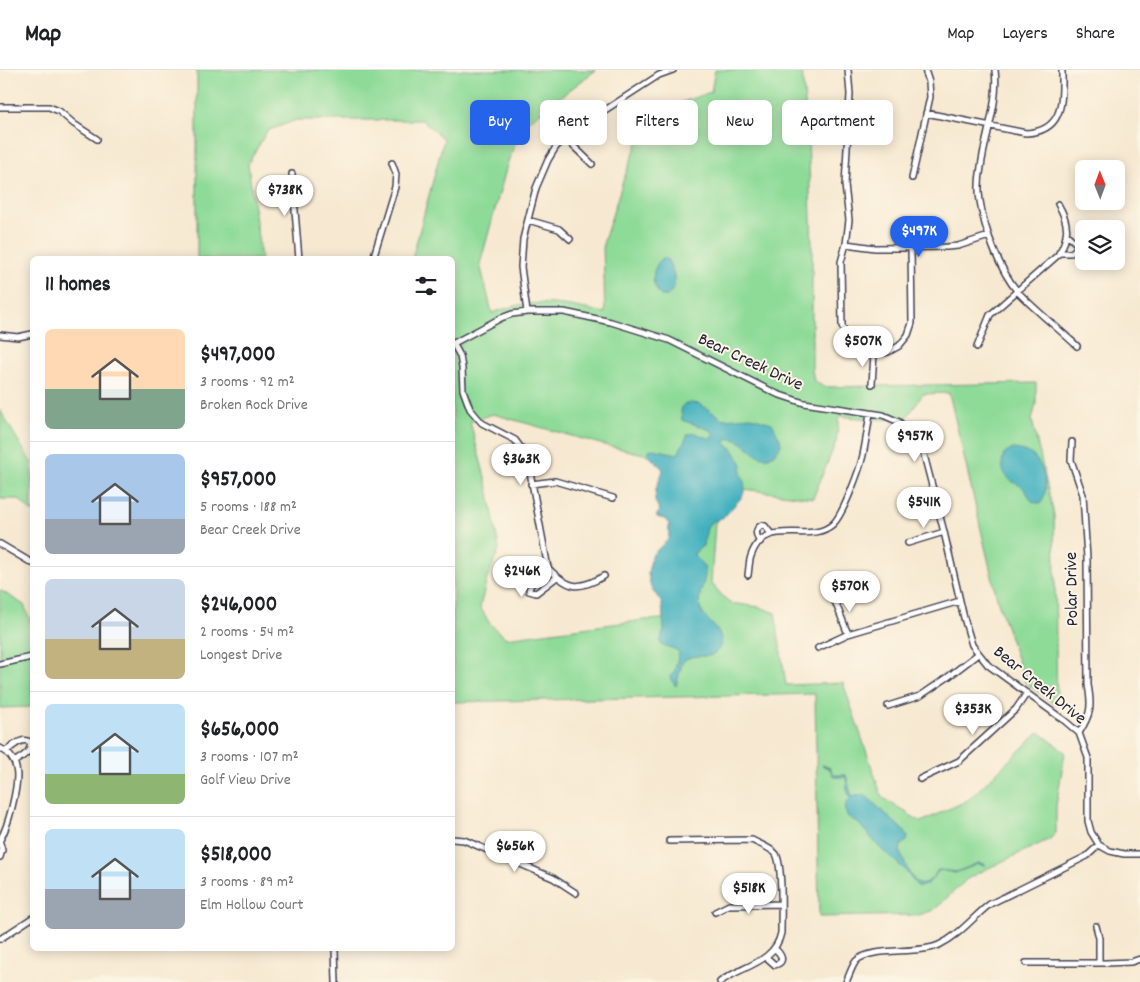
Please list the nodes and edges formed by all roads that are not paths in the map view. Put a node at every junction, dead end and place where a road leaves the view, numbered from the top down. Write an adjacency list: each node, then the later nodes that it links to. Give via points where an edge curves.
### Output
1 (673, 70): 7 (street, via 659,75)
2 (848, 70): 22 (street, via 850,94 845,185 849,220)
3 (926, 70): 8 (street, via 930,96)
4 (995, 70): 9 (street, via 996,96)
5 (1062, 70): 9 (street, via 1060,112 1052,124 1026,133)
6 (0, 107): 10 (street, via 49,107)
7 (607, 109)
8 (926, 113): 9 (street); 16 (street)
9 (989, 126): 20 (street, via 979,188)
10 (97, 139)
11 (558, 145): 18 (street, via 541,174)
12 (572, 145): 14 (street)
13 (392, 162): 26 (street, via 396,174 395,187)
14 (592, 164)
15 (292, 174): 25 (street)
16 (912, 178)
17 (1058, 204): 19 (street, via 1064,216)
18 (528, 220): 21 (street, via 559,229); 28 (street, via 521,253)
19 (1066, 234): 24 (street); 24 (street, via 1076,244 1076,249)
20 (990, 236): 23 (street, via 958,246); 27 (street)
21 (570, 239)
22 (846, 244): 23 (street); 35 (street, via 841,262 842,326 848,338 859,348)
23 (911, 248): 35 (street, via 912,323 908,335 899,346)
24 (1059, 254): 27 (street)
25 (299, 256)
26 (375, 256)
27 (1017, 291): 32 (street, via 990,315); 33 (street)
28 (527, 312): 31 (street, Bear Creek Drive, via 501,318); 37 (street, Bear Creek Drive, via 564,312 642,330 669,340 777,394 804,403)
29 (30, 334): 30 (street)
30 (0, 335)
31 (455, 342)
32 (977, 346)
33 (1077, 346)
34 (455, 347): 39 (street, via 462,368 462,390 470,410 482,423 515,440 527,456)
35 (874, 354): 36 (street)
36 (872, 384)
37 (870, 413): 41 (street, Bear Creek Drive, via 899,422 923,451); 42 (street, via 863,456 840,516 833,525 816,532)
38 (1072, 442): 60 (street, Polar Drive, via 1071,460 1084,513 1091,702 1089,717)
39 (531, 484): 40 (street, via 555,481); 47 (street)
40 (613, 498)
41 (944, 532): 44 (street); 52 (street, Bear Creek Drive)
42 (771, 534): 43 (street); 43 (street, via 766,526 758,527)
43 (760, 542): 48 (street, via 750,556)
44 (908, 543)
45 (0, 544): 46 (street)
46 (30, 562)
47 (548, 568): 50 (street); 50 (street, via 532,582 529,590 536,592)
48 (748, 575)
49 (604, 576): 50 (street, via 581,586 560,581)
50 (557, 577)
51 (834, 598): 53 (street)
52 (960, 601): 53 (street); 55 (street, Bear Creek Drive, via 972,645)
53 (848, 634): 54 (street)
54 (818, 648)
55 (978, 654): 58 (street, Bear Creek Drive); 59 (street, via 920,696)
56 (30, 657): 57 (street)
57 (0, 664)
58 (1027, 694): 60 (street, Bear Creek Drive); 66 (street, via 1016,709 959,761)
59 (888, 706)
60 (1079, 733): 70 (street, Bear Creek Drive, via 1088,758 1088,821)
61 (30, 742): 64 (street, via 21,740)
62 (0, 748): 64 (street)
63 (30, 750): 65 (street)
64 (6, 751): 65 (street)
65 (14, 762): 69 (street, via 17,787)
66 (920, 779)
67 (455, 839): 73 (street, via 464,840 552,878)
68 (669, 841): 74 (street, via 752,840 763,845 776,854 780,866)
69 (0, 842): 72 (street)
70 (1099, 846): 71 (street, via 1124,854); 87 (street, via 1087,856 990,904 961,932 938,946 874,953 857,961)
71 (1140, 854)
72 (0, 857)
73 (576, 893)
74 (780, 904): 75 (street, via 730,905); 79 (street, via 780,942)
75 (715, 912)
76 (30, 919): 78 (street)
77 (1096, 926): 83 (street)
78 (0, 940)
79 (775, 948): 81 (street); 81 (street, via 782,957 779,964 775,965)
80 (335, 951): 85 (street)
81 (766, 957): 86 (street)
82 (1140, 959): 83 (street)
83 (1099, 962): 84 (street)
84 (1026, 963)
85 (336, 982)
86 (720, 982)
87 (846, 982)

